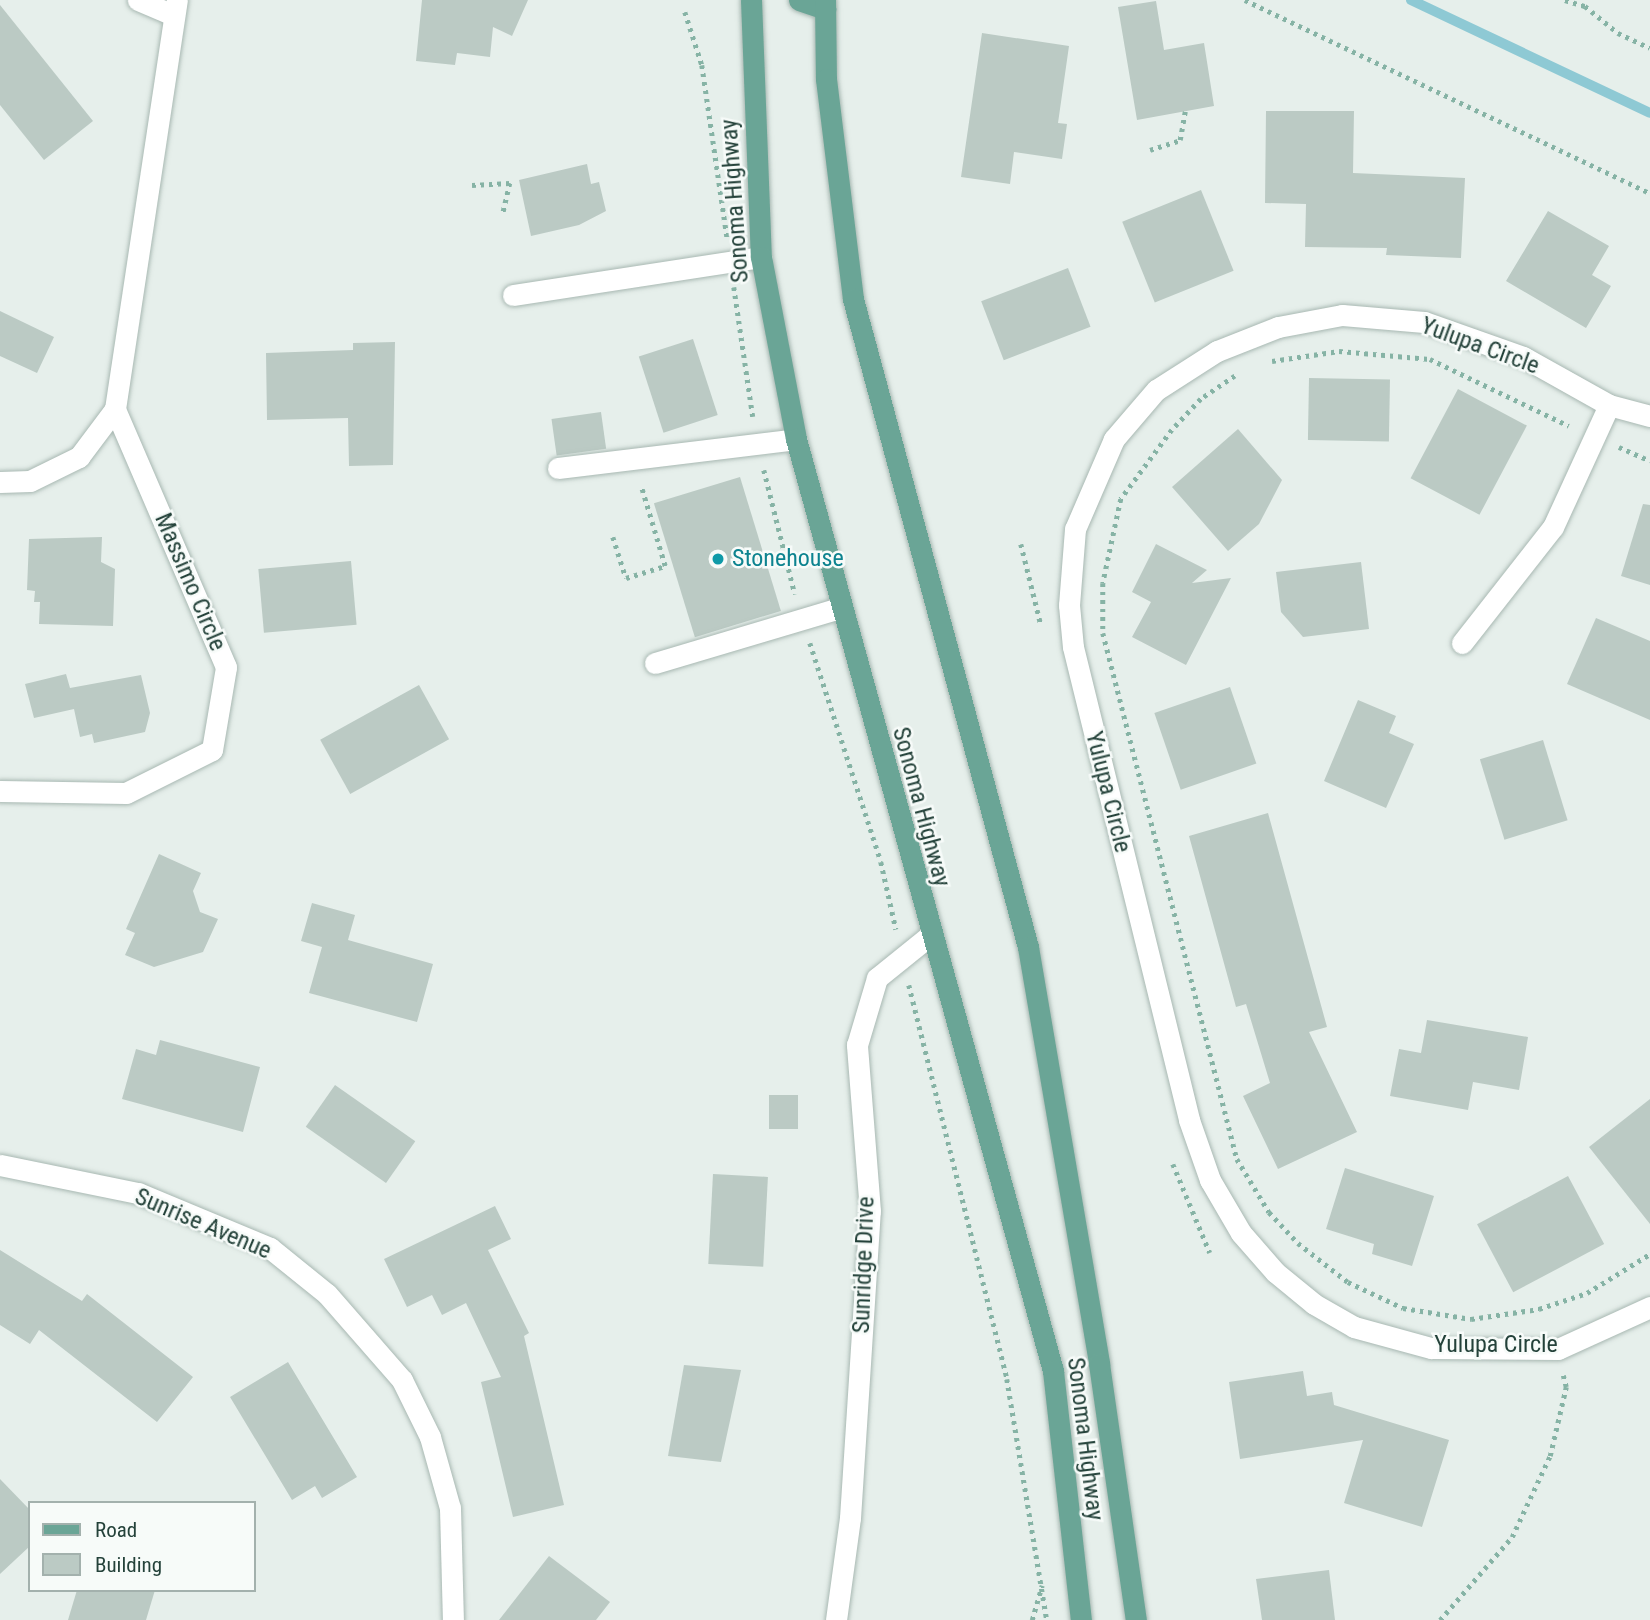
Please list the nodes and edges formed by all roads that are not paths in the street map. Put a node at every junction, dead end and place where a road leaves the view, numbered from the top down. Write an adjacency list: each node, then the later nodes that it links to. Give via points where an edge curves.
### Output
1 (138, 0): 5 (street)
2 (751, 0): 6 (main road, Sonoma Highway)
3 (799, 0): 4 (main road)
4 (825, 4): 24 (main road, Sonoma Highway, via 826,79 853,299 1028,947 1099,1364)
5 (176, 8): 9 (street)
6 (761, 257): 7 (street); 11 (main road, Sonoma Highway)
7 (513, 295)
8 (1609, 405): 10 (street, Yulupa Circle); 15 (street, via 1553,527); 20 (street, Yulupa Circle, via 1523,357 1423,322 1342,316 1278,327 1216,351 1156,390 1114,439 1086,499 1069,565 1073,647 1189,1120 1210,1180 1241,1233 1275,1272 1354,1327 1431,1348 1558,1349)
9 (115, 409): 13 (street, via 79,457 30,481); 17 (street, Massimo Circle, via 226,667 212,750 126,793)
10 (1650, 416)
11 (796, 439): 12 (street); 14 (main road, Sonoma Highway)
12 (558, 468)
13 (0, 482)
14 (839, 608): 16 (street); 18 (main road, Sonoma Highway)
15 (1462, 643)
16 (655, 663)
17 (0, 791)
18 (929, 936): 22 (street, Sunridge Drive, via 877,978 857,1045 870,1211 850,1518); 23 (main road, Sonoma Highway, via 1053,1371)
19 (0, 1165): 21 (street, Sunrise Avenue, via 138,1193 270,1248 327,1294 402,1380 430,1437 450,1508)
20 (1650, 1307)
21 (453, 1620)
22 (836, 1620)
23 (1081, 1620)
24 (1136, 1620)

